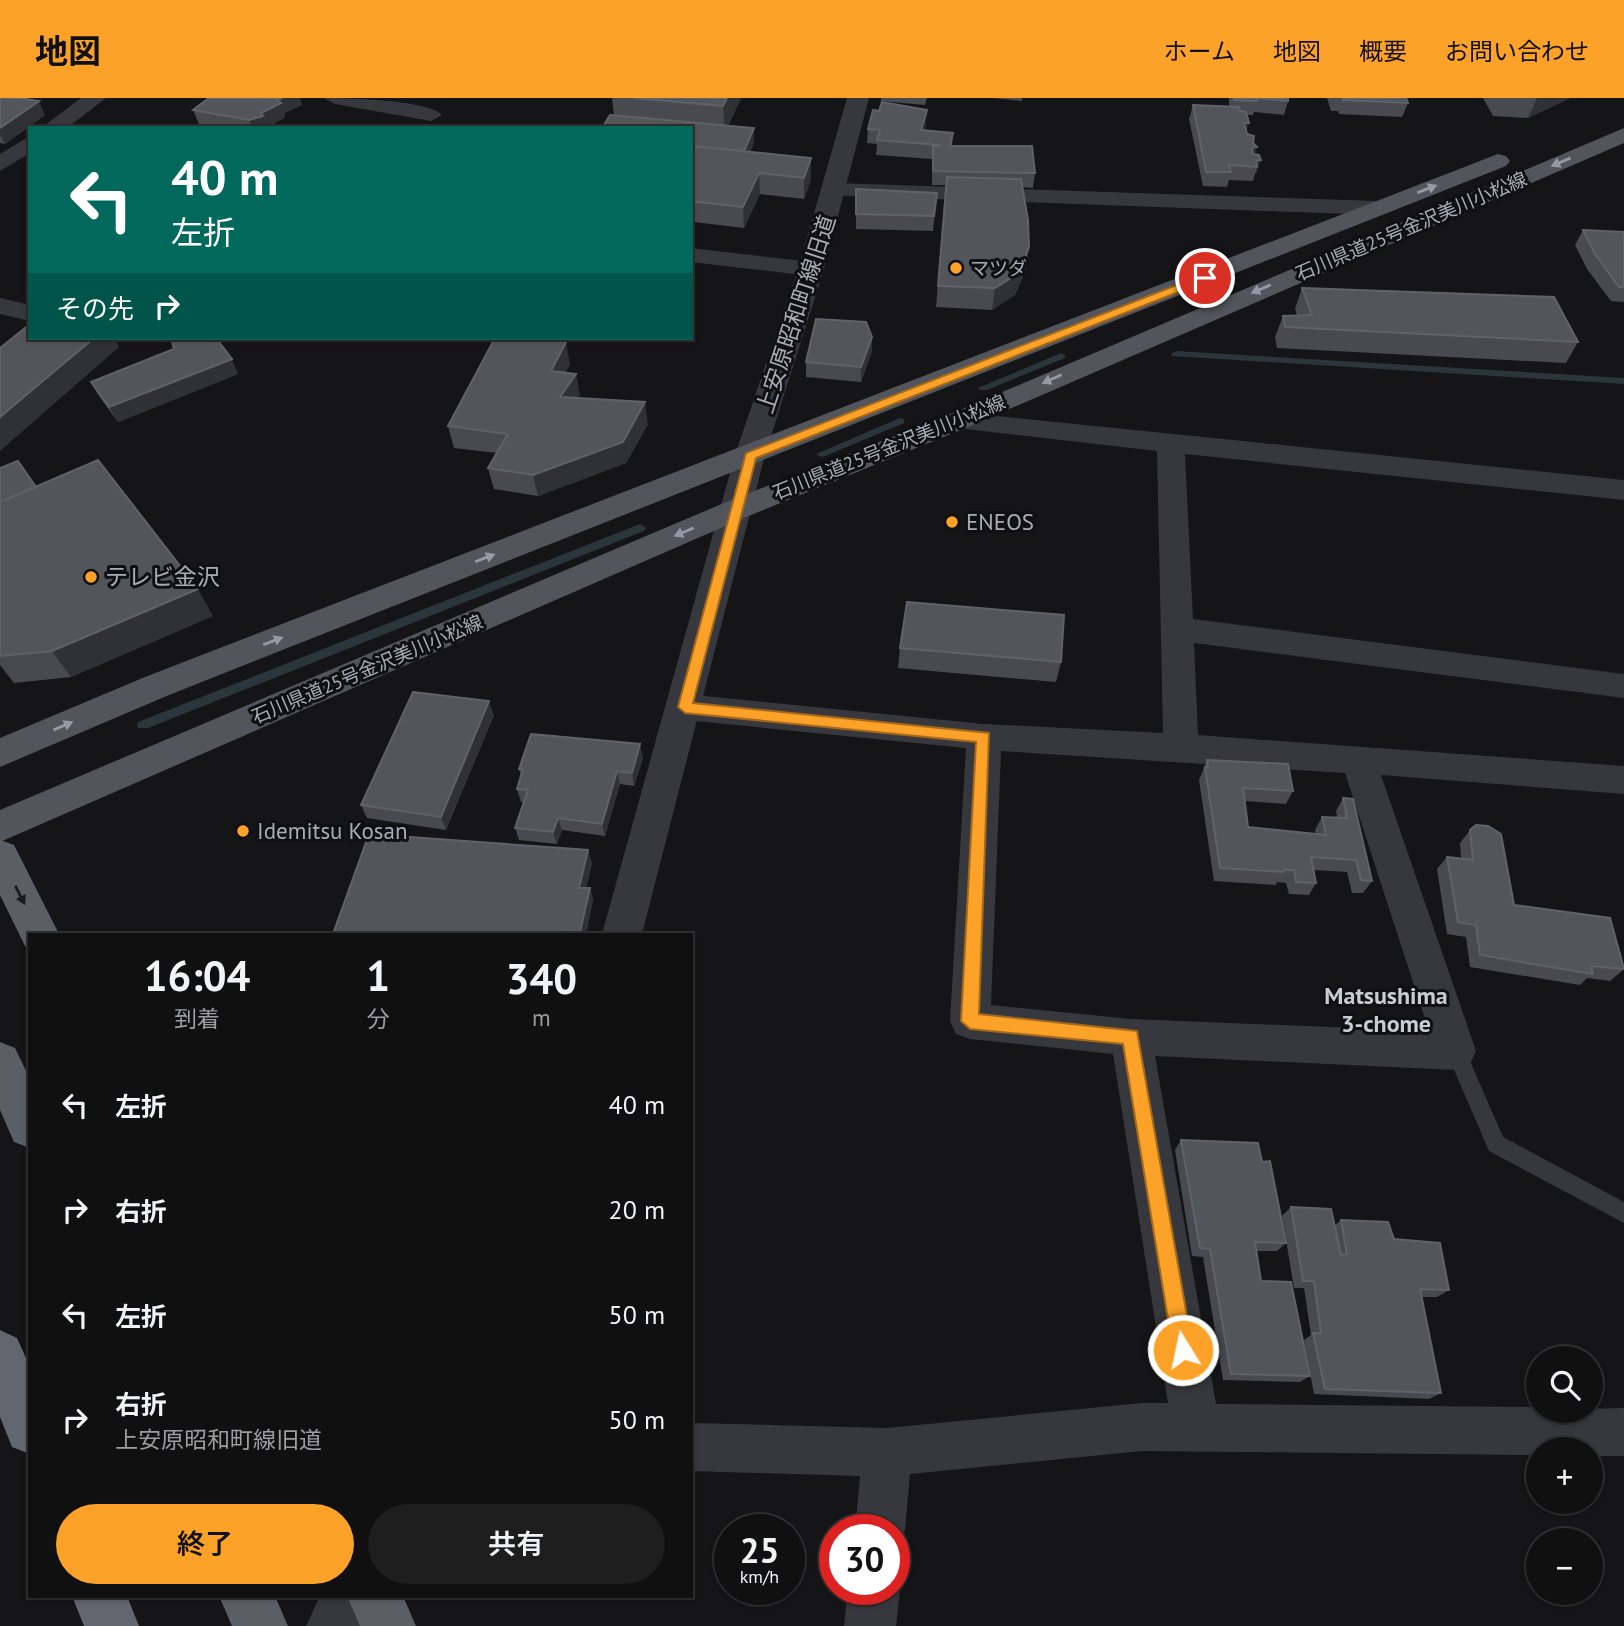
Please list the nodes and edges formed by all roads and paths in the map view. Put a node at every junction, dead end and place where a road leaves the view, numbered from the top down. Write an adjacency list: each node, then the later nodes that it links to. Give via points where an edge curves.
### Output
1 (95, 98): 6 (street)
2 (335, 98): 4 (street)
3 (858, 98): 9 (street, 上安原昭和町線旧道)
4 (431, 115)
5 (1622, 124): 10 (main road, 石川県道25号金沢美川小松線, one-way to 5); 15 (main road, 石川県道25号金沢美川小松線, one-way to 15)
6 (55, 126)
7 (28, 145): 8 (street)
8 (13, 161)
9 (835, 190): 10 (street); 12 (street, 上安原昭和町線旧道)
10 (1377, 208): 17 (main road, 石川県道25号金沢美川小松線)
11 (693, 255): 12 (street)
12 (811, 269): 17 (street, 上安原昭和町線旧道)
13 (0, 306): 14 (street)
14 (28, 313)
15 (958, 421): 16 (street); 19 (main road, 石川県道25号金沢美川小松線)
16 (1171, 444): 18 (street); 20 (street)
17 (750, 455): 19 (street, 上安原昭和町線旧道); 25 (main road, 石川県道25号金沢美川小松線, one-way to 17, via 157,686)
18 (1624, 490)
19 (735, 510): 22 (street, 上安原昭和町線旧道); 28 (main road, 石川県道25号金沢美川小松線, one-way to 28)
20 (1177, 629): 21 (street); 24 (street)
21 (1624, 687)
22 (685, 707): 23 (street); 31 (street, 上安原昭和町線旧道)
23 (984, 737): 24 (street); 32 (street, via 970,1021)
24 (1181, 747): 26 (street)
25 (0, 753)
26 (1358, 761): 27 (street); 33 (street)
27 (1624, 780)
28 (0, 827)
29 (0, 856): 30 (highway, one-way to 30)
30 (38, 933)
31 (622, 933)
32 (1131, 1037): 33 (street); 39 (street)
33 (1456, 1051): 36 (lane, via 1496,1144)
34 (0, 1062): 35 (highway)
35 (28, 1123)
36 (1624, 1213)
37 (0, 1355): 38 (highway)
38 (28, 1424)
39 (1196, 1428): 40 (street); 42 (street, via 1142,1427)
40 (1624, 1432)
41 (693, 1447): 42 (street)
42 (887, 1452): 43 (street)
43 (881, 1514)
44 (100, 1598): 49 (highway)
45 (247, 1598): 50 (highway)
46 (351, 1598): 51 (street)
47 (374, 1598): 52 (highway)
48 (872, 1605): 53 (street)
49 (112, 1626)
50 (261, 1626)
51 (332, 1626)
52 (388, 1626)
53 (870, 1626)

